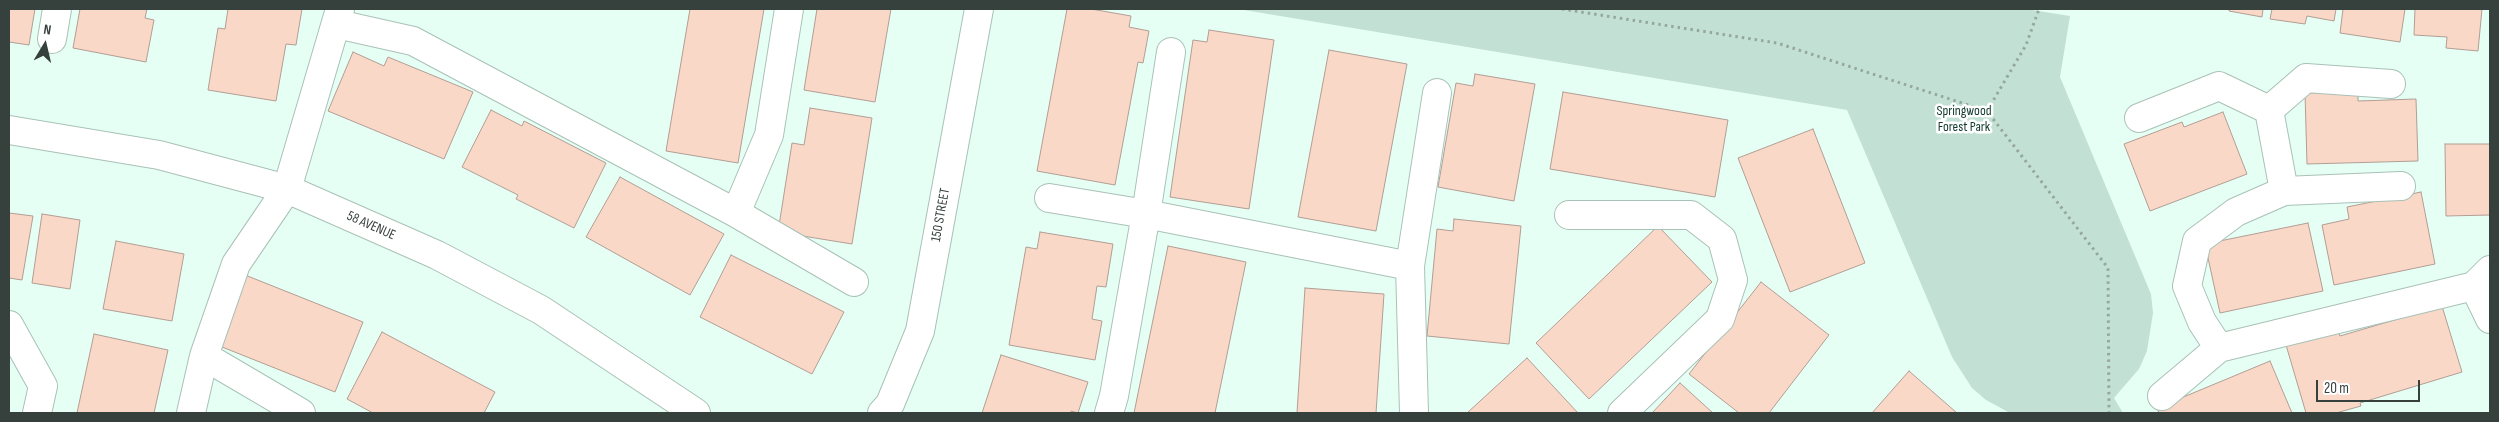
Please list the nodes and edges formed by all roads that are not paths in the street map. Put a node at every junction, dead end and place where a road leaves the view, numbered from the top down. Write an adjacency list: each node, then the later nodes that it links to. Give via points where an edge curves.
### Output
1 (57, 9): 5 (street)
2 (789, 9): 16 (street, via 769,135)
3 (979, 9): 31 (street, 150 STREET, via 920,331 890,404)
4 (338, 16): 13 (street); 16 (street, via 413,41)
5 (52, 39)
6 (1171, 52): 17 (street)
7 (2392, 84): 9 (street, via 2306,78)
8 (1437, 93): 19 (street)
9 (2269, 110): 10 (street, via 2219,86); 14 (street)
10 (2139, 118)
11 (9, 130): 13 (street, 58 AVENUE, via 159,155)
12 (2401, 186): 14 (street)
13 (287, 189): 25 (street, via 236,264); 30 (street, 58 AVENUE, via 437,255 541,310)
14 (2284, 191): 24 (street, via 2236,212 2197,241 2187,286 2202,322)
15 (1049, 198): 17 (street)
16 (736, 213): 21 (street)
17 (1146, 214): 19 (street); 32 (street)
18 (1569, 214): 34 (street, via 1691,214 1722,239 1731,272 1733,280 1720,319)
19 (1410, 266): 33 (street)
20 (2482, 278): 22 (street); 24 (street)
21 (854, 282)
22 (2490, 319)
23 (9, 325): 27 (street, via 43,386)
24 (2219, 348): 26 (street)
25 (204, 356): 28 (street); 29 (street)
26 (2162, 396)
27 (37, 413)
28 (191, 413)
29 (301, 413)
30 (696, 413)
31 (882, 413)
32 (1109, 413)
33 (1414, 413)
34 (1622, 413)

